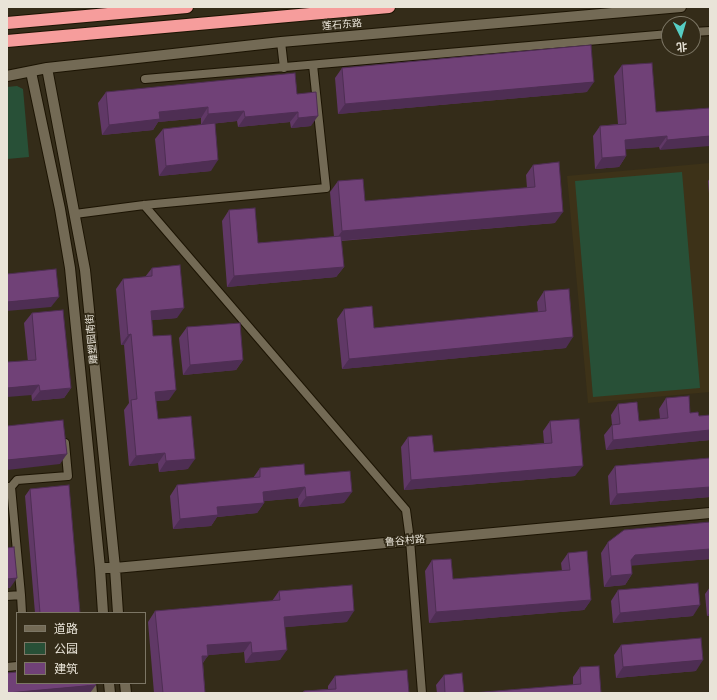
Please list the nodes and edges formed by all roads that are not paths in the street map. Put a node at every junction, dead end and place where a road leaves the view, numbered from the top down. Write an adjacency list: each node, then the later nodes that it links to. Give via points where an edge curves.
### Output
1 (173, 7): 5 (highway)
2 (187, 7): 5 (highway)
3 (389, 7): 8 (highway, 莲石东路)
4 (681, 7): 9 (street, 莲石东路)
5 (154, 10): 6 (highway)
6 (7, 23)
7 (661, 35): 10 (street)
8 (7, 41)
9 (281, 42): 11 (street, 莲石东路); 12 (street)
10 (313, 65): 12 (street); 16 (street, via 326,188)
11 (47, 68): 13 (street, 莲石东路); 17 (street, 雕塑园南街)
12 (284, 68): 15 (street)
13 (31, 72): 14 (street, 莲石东路); 22 (street, 雕塑园南街, via 70,268)
14 (7, 76)
15 (145, 79)
16 (144, 205): 17 (street); 21 (street, via 406,510)
17 (74, 214): 23 (street, 雕塑园南街, via 86,270)
18 (65, 436): 19 (street, via 68,476 17,480)
19 (9, 487): 24 (street)
20 (710, 513): 21 (street, 鲁谷村路)
21 (410, 540): 23 (street, 鲁谷村路); 29 (street)
22 (100, 568): 23 (street, 鲁谷村路); 27 (street, 雕塑园南街)
23 (115, 568): 28 (street, 雕塑园南街)
24 (21, 595): 25 (street); 26 (street)
25 (7, 596)
26 (22, 612)
27 (103, 612)
28 (118, 612)
29 (422, 693)

